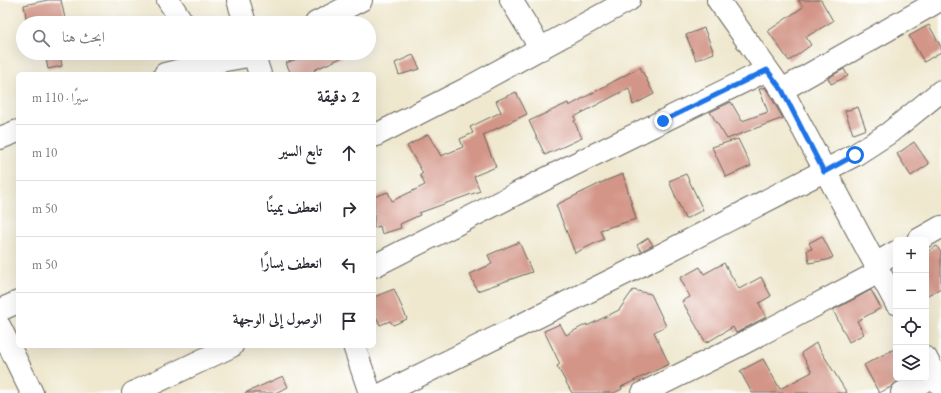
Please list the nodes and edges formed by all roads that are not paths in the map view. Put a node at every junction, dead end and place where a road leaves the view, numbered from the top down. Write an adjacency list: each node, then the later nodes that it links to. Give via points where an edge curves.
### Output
1 (168, 0): 8 (street)
2 (238, 0): 9 (street)
3 (361, 0): 10 (street)
4 (511, 0): 11 (street)
5 (630, 0): 11 (street)
6 (718, 0): 13 (street)
7 (937, 5): 15 (street)
8 (178, 16)
9 (243, 16)
10 (330, 16)
11 (540, 49): 18 (street)
12 (201, 60): 14 (street)
13 (767, 70): 15 (street); 24 (street)
14 (170, 72)
15 (782, 90): 20 (street)
16 (941, 92): 20 (street, via 889,133)
17 (16, 132): 19 (street)
18 (376, 135)
19 (0, 138)
20 (824, 172): 25 (street); 36 (street)
21 (941, 227): 22 (street)
22 (923, 237)
23 (893, 255): 25 (street)
24 (376, 265)
25 (877, 268): 26 (street); 37 (street, via 736,347)
26 (893, 297)
27 (16, 303): 28 (street)
28 (0, 310)
29 (0, 327): 33 (street)
30 (228, 348): 34 (street)
31 (355, 348): 35 (street)
32 (934, 373): 38 (street)
33 (32, 393)
34 (133, 393)
35 (370, 393)
36 (384, 393)
37 (643, 393)
38 (902, 393)

